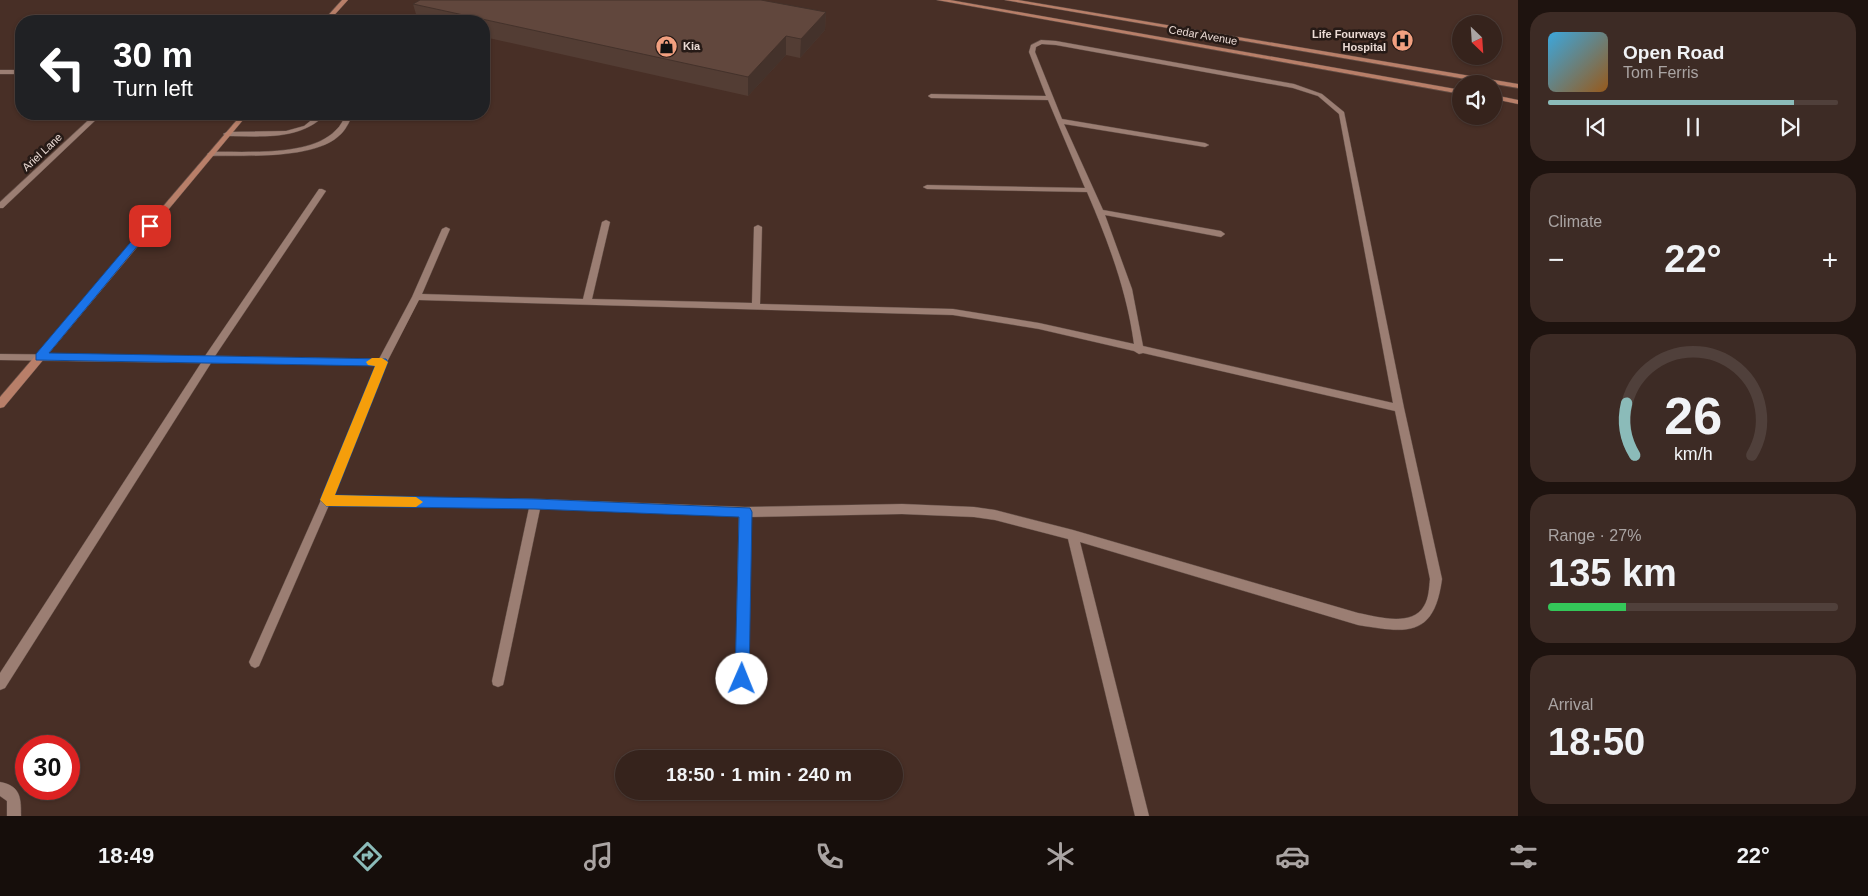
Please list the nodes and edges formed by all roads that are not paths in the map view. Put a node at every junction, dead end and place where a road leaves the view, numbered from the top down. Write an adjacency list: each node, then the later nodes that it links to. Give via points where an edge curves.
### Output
1 (345, 0): 4 (main road)
2 (940, 0): 8 (main road, Cedar Avenue)
3 (1008, 0): 7 (main road, Cedar Avenue)
4 (331, 15)
5 (0, 72): 6 (street)
6 (15, 72)
7 (1518, 86)
8 (1452, 90)
9 (931, 96): 10 (street)
10 (1049, 98): 17 (street); 39 (street, via 1032,52 1033,46 1041,42 1294,86 1320,95 1336,105 1346,123)
11 (1502, 99): 12 (main road)
12 (1518, 102)
13 (93, 120): 24 (street, Ariel Lane)
14 (240, 120): 18 (main road)
15 (315, 120): 18 (street, via 306,127 286,133)
16 (346, 120): 20 (street, via 337,134 317,145 293,150)
17 (1061, 121): 19 (street); 22 (street)
18 (227, 134): 20 (main road)
19 (1205, 145)
20 (211, 154): 35 (main road)
21 (927, 187): 22 (street)
22 (1090, 190): 25 (street)
23 (322, 191): 36 (street)
24 (0, 206)
25 (1100, 212): 29 (street); 33 (street, via 1129,291)
26 (606, 222): 31 (street)
27 (758, 228): 32 (street)
28 (446, 229): 30 (street)
29 (1220, 234)
30 (416, 297): 31 (street); 37 (street)
31 (586, 300): 32 (street)
32 (756, 305): 33 (street, via 971,314 1039,326)
33 (1139, 351): 39 (street)
34 (0, 357): 35 (street)
35 (40, 357): 36 (street); 38 (main road)
36 (209, 358): 37 (street); 46 (street)
37 (382, 362): 40 (street)
38 (0, 404)
39 (1399, 408): 43 (street, via 1436,579 1435,601 1425,617 1411,623 1390,624 1358,619)
40 (326, 500): 41 (street); 44 (street)
41 (535, 504): 42 (street); 45 (street)
42 (745, 512): 43 (street, via 902,509 974,512); 47 (street)
43 (1073, 535): 50 (street)
44 (255, 662)
45 (498, 680)
46 (0, 684)
47 (742, 698)
48 (0, 789): 49 (street, via 14,798)
49 (14, 816)
50 (1142, 816)

